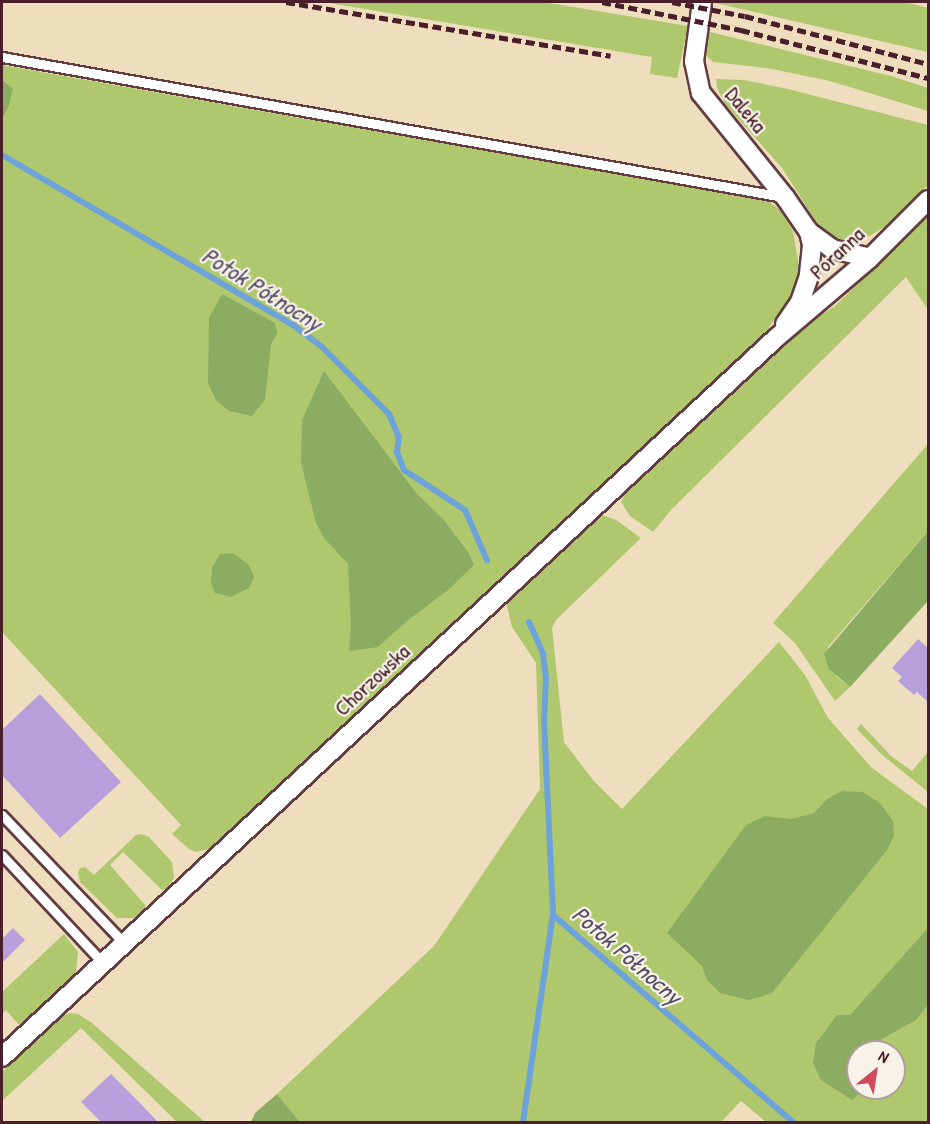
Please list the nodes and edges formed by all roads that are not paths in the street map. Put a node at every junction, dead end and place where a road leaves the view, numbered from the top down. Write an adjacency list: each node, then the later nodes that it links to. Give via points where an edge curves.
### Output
1 (702, 2): 3 (street, Daleka, via 694,61 701,93)
2 (2, 57): 3 (lane)
3 (785, 197): 5 (street, Daleka)
4 (928, 200): 6 (street, Poranna)
5 (809, 232): 6 (street, Daleka, via 832,249); 7 (street, via 809,276 800,302)
6 (870, 258): 7 (street, Poranna)
7 (776, 338): 10 (street, Chorzowska)
8 (2, 815): 10 (lane)
9 (2, 855): 11 (lane)
10 (124, 943): 11 (street, Chorzowska)
11 (103, 963): 12 (street, Chorzowska)
12 (2, 1057)

